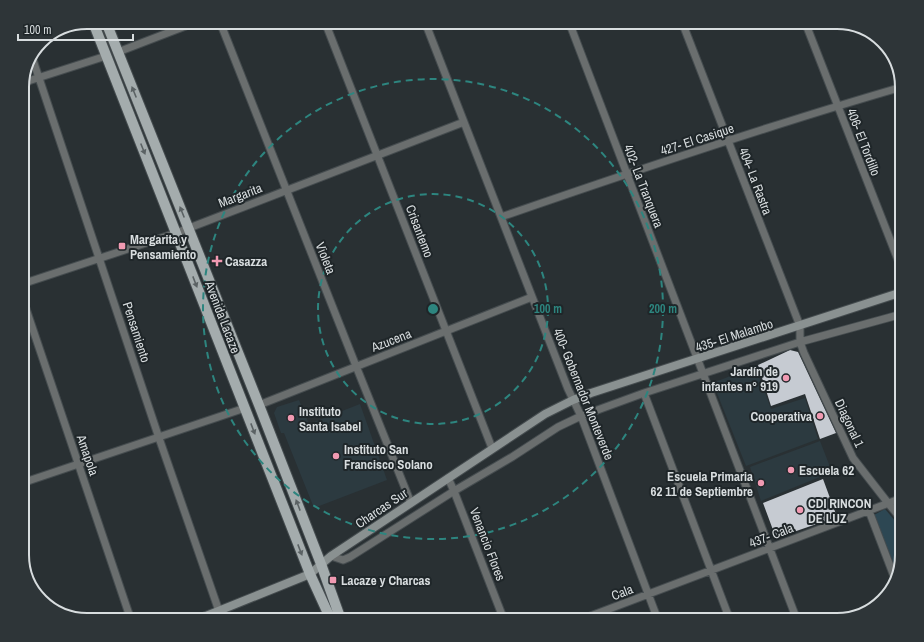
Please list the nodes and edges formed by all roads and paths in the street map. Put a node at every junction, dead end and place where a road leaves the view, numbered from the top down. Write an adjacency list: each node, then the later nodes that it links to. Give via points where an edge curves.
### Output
1 (96, 29): 11 (main road, Avenida Lacaze)
2 (109, 29): 10 (main road, Avenida Lacaze)
3 (178, 29): 10 (street)
4 (223, 29): 21 (street, Violeta)
5 (329, 29): 19 (street, Crisantemo)
6 (428, 29): 17 (street, 400- Gobernador Monteverde)
7 (572, 29): 20 (street, 402- La Tranquera)
8 (685, 29): 18 (street, 404- La Rastra)
9 (808, 29): 16 (street, 406- El Tordillo)
10 (118, 52): 23 (main road, Avenida Lacaze, one-way to 10)
11 (106, 56): 13 (street); 24 (main road, Avenida Lacaze, one-way to 24)
12 (34, 63): 13 (street, Pensamiento)
13 (38, 78): 14 (street); 26 (street, Pensamiento)
14 (30, 81)
15 (895, 89): 16 (street, 427- El Casique)
16 (837, 106): 18 (street, 427- El Casique); 25 (street, 406- El Tordillo)
17 (464, 122): 19 (street, Margarita); 22 (street, 400- Gobernador Monteverde)
18 (728, 142): 20 (street, 427- El Casique); 32 (street, 404- La Rastra)
19 (378, 155): 21 (street, Margarita); 33 (street, Crisantemo)
20 (627, 174): 22 (street, 427- El Casique); 35 (street, 402- La Tranquera)
21 (286, 190): 23 (street, Margarita); 36 (street, Violeta)
22 (501, 217): 29 (street, 400- Gobernador Monteverde)
23 (188, 228): 24 (street, Margarita); 40 (main road, Avenida Lacaze)
24 (176, 233): 26 (street, Margarita); 40 (main road, via 189,244 241,372); 41 (main road, Avenida Lacaze, one-way to 41)
25 (895, 252)
26 (100, 258): 27 (street, Margarita); 43 (street, Pensamiento)
27 (29, 282)
28 (895, 294): 32 (main road, 435- El Malambo)
29 (532, 297): 33 (street, Azucena); 39 (street, 400- Gobernador Monteverde)
30 (895, 316): 34 (street)
31 (29, 317): 45 (street, Amapola)
32 (800, 326): 34 (street, Diagonal 1); 35 (main road, 435- El Malambo)
33 (446, 332): 36 (street, Azucena); 44 (street, Crisantemo)
34 (800, 342): 37 (street); 51 (street, Diagonal 1, via 853,458)
35 (698, 359): 37 (street, 402- La Tranquera); 39 (main road, 435- El Malambo)
36 (356, 366): 40 (street, Azucena); 50 (street, Violeta)
37 (704, 374): 38 (street); 54 (street)
38 (644, 393): 42 (street); 57 (street)
39 (573, 400): 42 (street, 400- Gobernador Monteverde); 44 (main road, Charcas Sur, via 545,414)
40 (259, 405): 56 (main road, Avenida Lacaze, one-way to 40)
41 (244, 408): 43 (street); 59 (main road, Avenida Lacaze, one-way to 59)
42 (581, 416): 48 (street, via 558,427); 60 (street, 400- Gobernador Monteverde)
43 (159, 438): 45 (street); 61 (street, Pensamiento)
44 (492, 448): 46 (main road, Charcas Sur)
45 (78, 464): 47 (street); 62 (street, Amapola)
46 (448, 478): 48 (street, Venancio Flores); 50 (main road, Charcas Sur)
47 (29, 481)
48 (454, 491): 55 (street, via 350,557 342,560); 66 (street, Venancio Flores)
49 (895, 500): 51 (street, 437- Cala)
50 (411, 503): 55 (main road, Charcas Sur)
51 (888, 503): 52 (street, 437- Cala); 53 (street, Diagonal 1)
52 (869, 511): 54 (street, 437- Cala); 58 (street)
53 (895, 512)
54 (770, 548): 57 (street, 437- Cala); 70 (street)
55 (331, 556): 56 (main road, Charcas Sur)
56 (321, 564): 59 (main road, Charcas Sur); 65 (main road, Avenida Lacaze)
57 (711, 571): 60 (street, 437- Cala); 69 (street)
58 (893, 572)
59 (310, 574): 61 (main road, Charcas Sur); 64 (main road, Avenida Lacaze)
60 (649, 594): 67 (street, Cala); 68 (street, 400- Gobernador Monteverde)
61 (219, 611): 63 (main road, Charcas Sur)
62 (129, 613)
63 (216, 613)
64 (328, 613)
65 (338, 613)
66 (501, 613)
67 (599, 613)
68 (656, 613)
69 (727, 613)
70 (794, 613)

